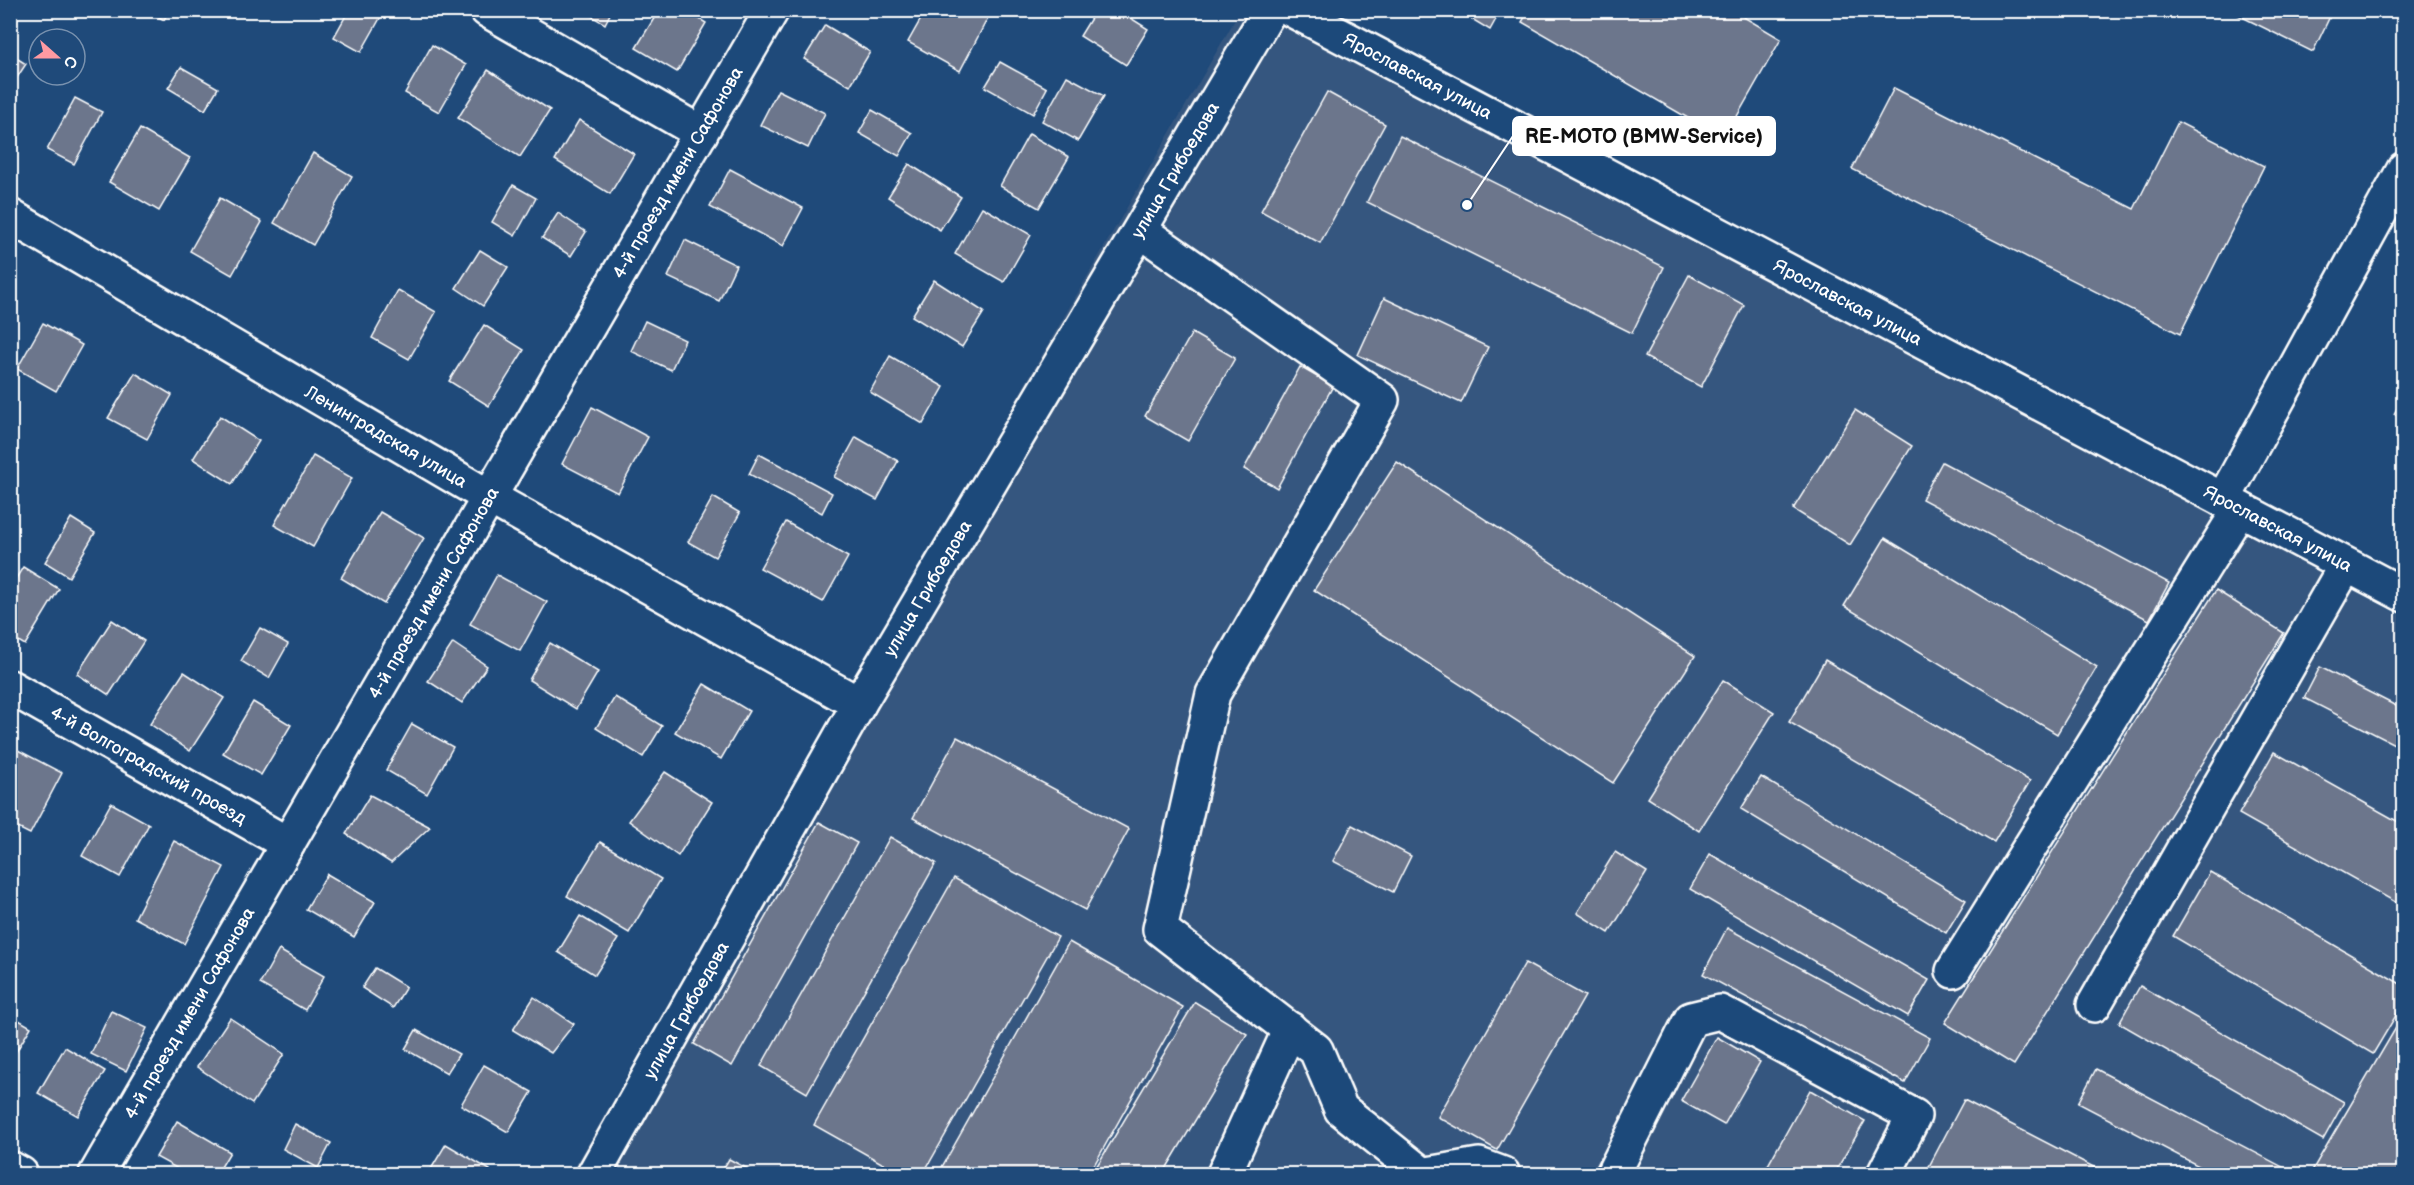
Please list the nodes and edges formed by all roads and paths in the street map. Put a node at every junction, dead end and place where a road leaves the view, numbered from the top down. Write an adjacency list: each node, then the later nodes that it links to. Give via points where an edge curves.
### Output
1 (488, 10): 5 (street)
2 (772, 10): 5 (street, 4-й проезд имени Сафонова)
3 (1270, 10): 8 (street, улица Грибоедова)
4 (1292, 10): 10 (street, Ярославская улица)
5 (701, 133): 9 (street, 4-й проезд имени Сафонова)
6 (2403, 169): 10 (street)
7 (10, 216): 9 (street, Ленинградская улица)
8 (1140, 231): 14 (street, улица Грибоедова); 18 (street, via 1382,399 1213,694 1160,929)
9 (489, 496): 14 (street, Ленинградская улица); 15 (street, 4-й проезд имени Сафонова)
10 (2231, 505): 11 (street, Ярославская улица); 16 (street)
11 (2346, 565): 12 (street, Ярославская улица); 17 (street)
12 (2403, 595)
13 (10, 687): 15 (street, 4-й Волгоградский проезд)
14 (860, 704): 22 (street, улица Грибоедова)
15 (288, 844): 21 (street, 4-й проезд имени Сафонова)
16 (1953, 971)
17 (2094, 1005)
18 (1290, 1029): 23 (street); 24 (street, via 1316,1050 1341,1109)
19 (10, 1168): 20 (street)
20 (21, 1174)
21 (96, 1174)
22 (594, 1174)
23 (1224, 1174)
24 (1424, 1174): 25 (street, via 1479,1165)
25 (1503, 1174)
26 (1613, 1174): 27 (street, via 1691,1019 1720,1012 1914,1116)
27 (1884, 1174)

